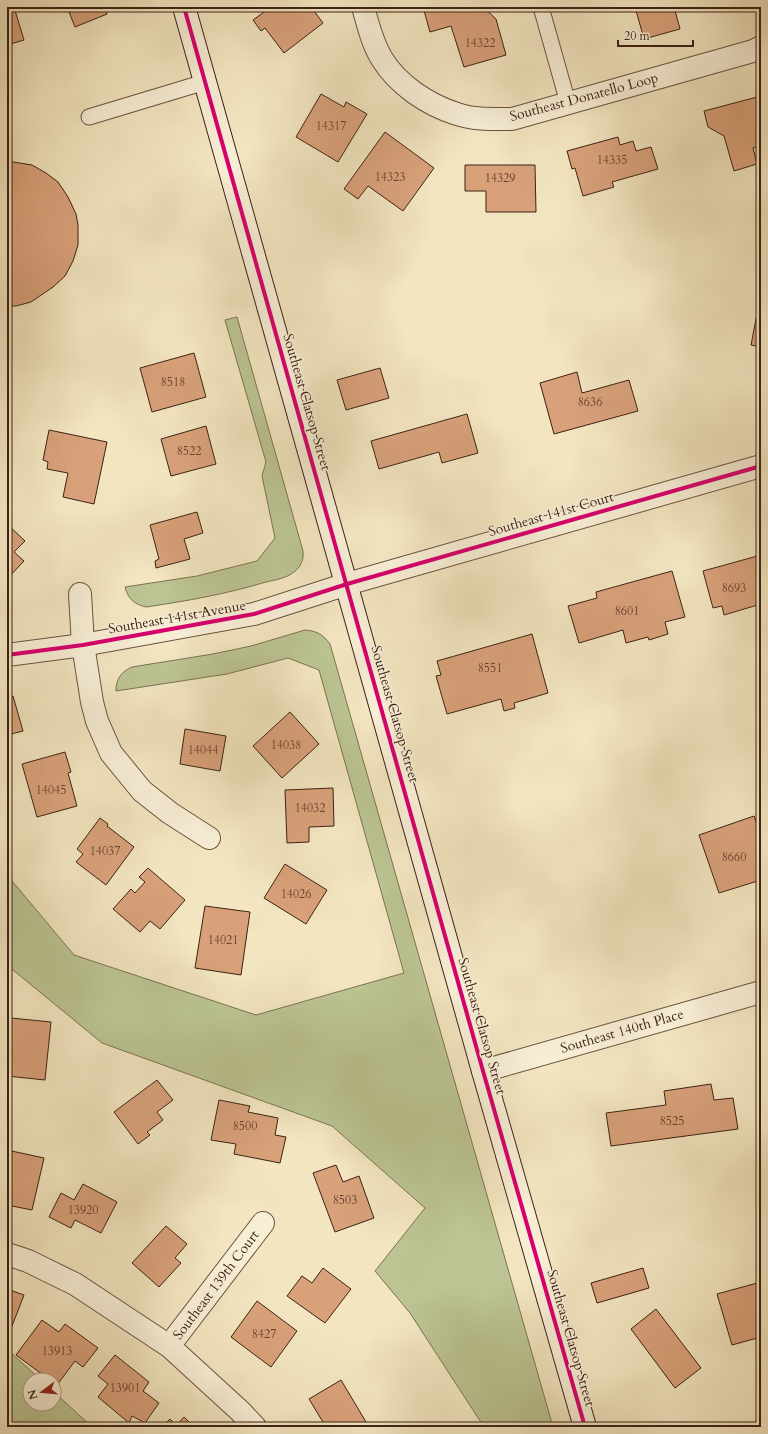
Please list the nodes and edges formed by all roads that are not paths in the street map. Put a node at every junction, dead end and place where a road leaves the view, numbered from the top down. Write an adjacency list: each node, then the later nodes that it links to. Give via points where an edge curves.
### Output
1 (184, 7): 5 (street, Southeast Clatsop Street)
2 (363, 7): 6 (street, Southeast Donatello Loop, via 371,35 382,59 400,81 428,102 458,114 486,119 512,119)
3 (541, 7): 6 (lane)
4 (761, 47): 6 (street, Southeast Donatello Loop)
5 (205, 82): 7 (lane); 9 (street, Southeast Clatsop Street)
6 (568, 103)
7 (89, 117)
8 (761, 466): 9 (street, Southeast 141st Court)
9 (347, 584): 11 (street, Southeast 141st Avenue, via 254,614); 15 (street, Southeast Clatsop Street)
10 (80, 594): 11 (street)
11 (83, 645): 12 (street, Southeast 141st Avenue); 13 (street, via 92,702 111,753 142,791)
12 (7, 655)
13 (209, 838)
14 (761, 992): 15 (street, Southeast 140th Place)
15 (483, 1071): 20 (street, Southeast Clatsop Street)
16 (263, 1223): 18 (street, Southeast 139th Court)
17 (7, 1254): 18 (street, via 28,1261 75,1284)
18 (169, 1346): 19 (street)
19 (255, 1427)
20 (585, 1427)

